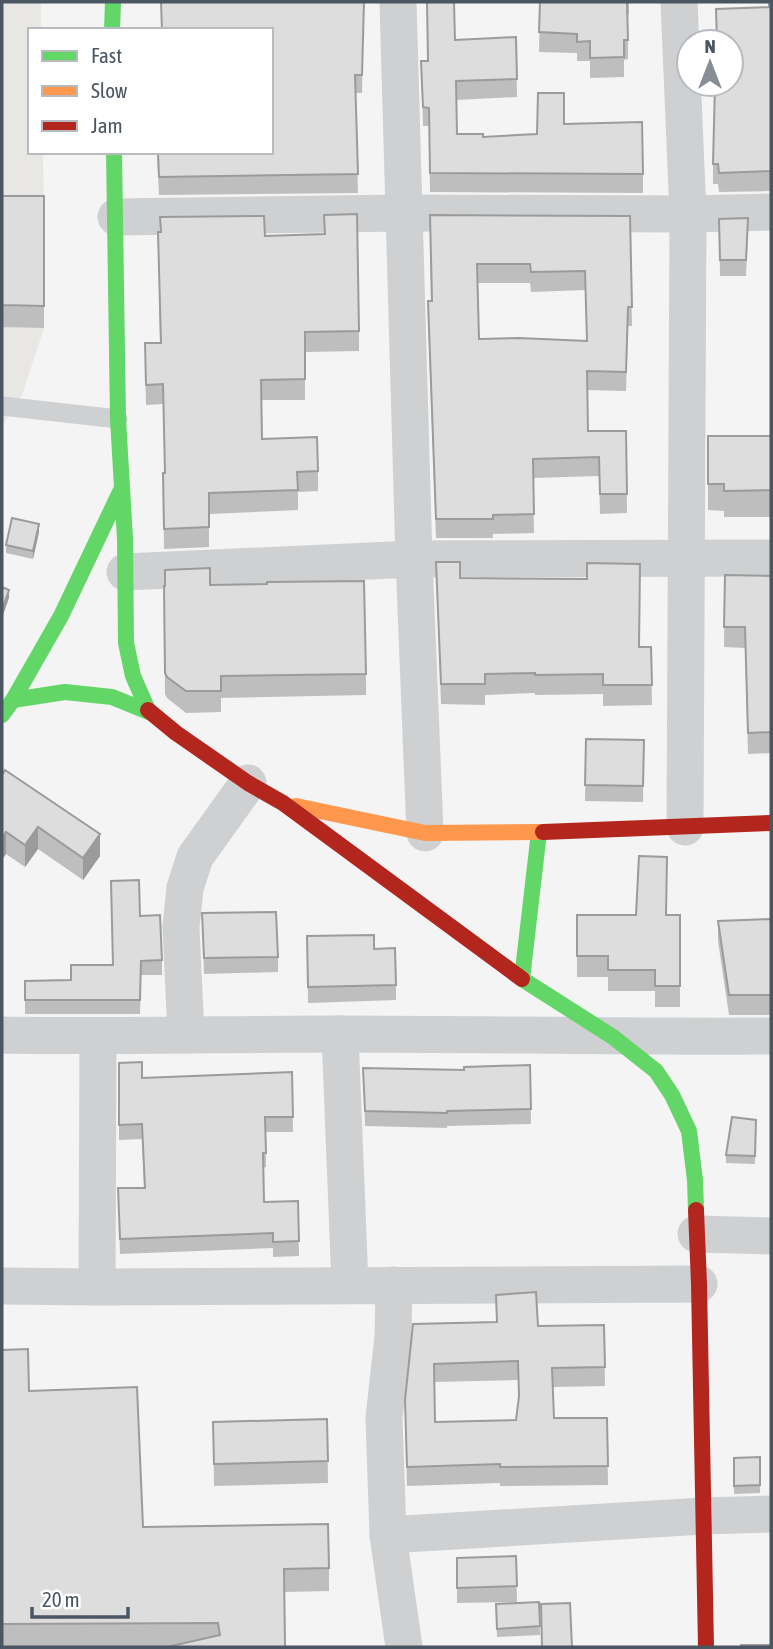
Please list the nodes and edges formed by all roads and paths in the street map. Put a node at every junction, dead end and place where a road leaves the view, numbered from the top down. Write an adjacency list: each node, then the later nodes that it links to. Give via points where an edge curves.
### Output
1 (113, 2): 4 (main road)
2 (398, 2): 7 (street)
3 (679, 2): 8 (street)
4 (112, 28)
5 (114, 154): 9 (main road)
6 (771, 212): 8 (street)
7 (403, 214): 8 (street); 9 (street); 14 (street)
8 (688, 214): 15 (street)
9 (116, 217): 11 (main road)
10 (2, 406): 11 (lane)
11 (118, 419): 12 (main road)
12 (121, 490): 16 (main road); 17 (main road, via 61,616)
13 (771, 558): 15 (street)
14 (414, 559): 15 (street); 16 (street); 25 (street)
15 (686, 559): 23 (street)
16 (125, 572): 18 (main road, via 126,643 133,676)
17 (13, 700): 18 (main road, via 65,692 112,697); 19 (main road)
18 (149, 712): 20 (main road)
19 (2, 715)
20 (248, 783): 21 (main road); 29 (street, via 195,857 185,888 181,927)
21 (283, 803): 25 (main road); 26 (main road)
22 (771, 823): 23 (main road)
23 (685, 827): 24 (main road)
24 (539, 832): 25 (main road); 26 (main road)
25 (425, 833)
26 (522, 979): 32 (main road)
27 (340, 1034): 29 (street); 32 (street); 36 (street)
28 (2, 1035): 31 (street)
29 (186, 1035): 31 (street)
30 (771, 1036): 32 (street)
31 (98, 1037): 39 (street)
32 (613, 1037): 33 (main road, via 656,1071 689,1131)
33 (696, 1234): 34 (street); 35 (main road)
34 (771, 1236)
35 (699, 1283): 37 (street); 41 (main road)
36 (350, 1285): 37 (street); 39 (street)
37 (394, 1285): 42 (street, via 384,1418)
38 (2, 1286): 39 (street)
39 (97, 1287)
40 (771, 1514): 41 (street)
41 (703, 1516): 42 (street); 44 (main road)
42 (388, 1535): 43 (street)
43 (404, 1647)
44 (706, 1647)

